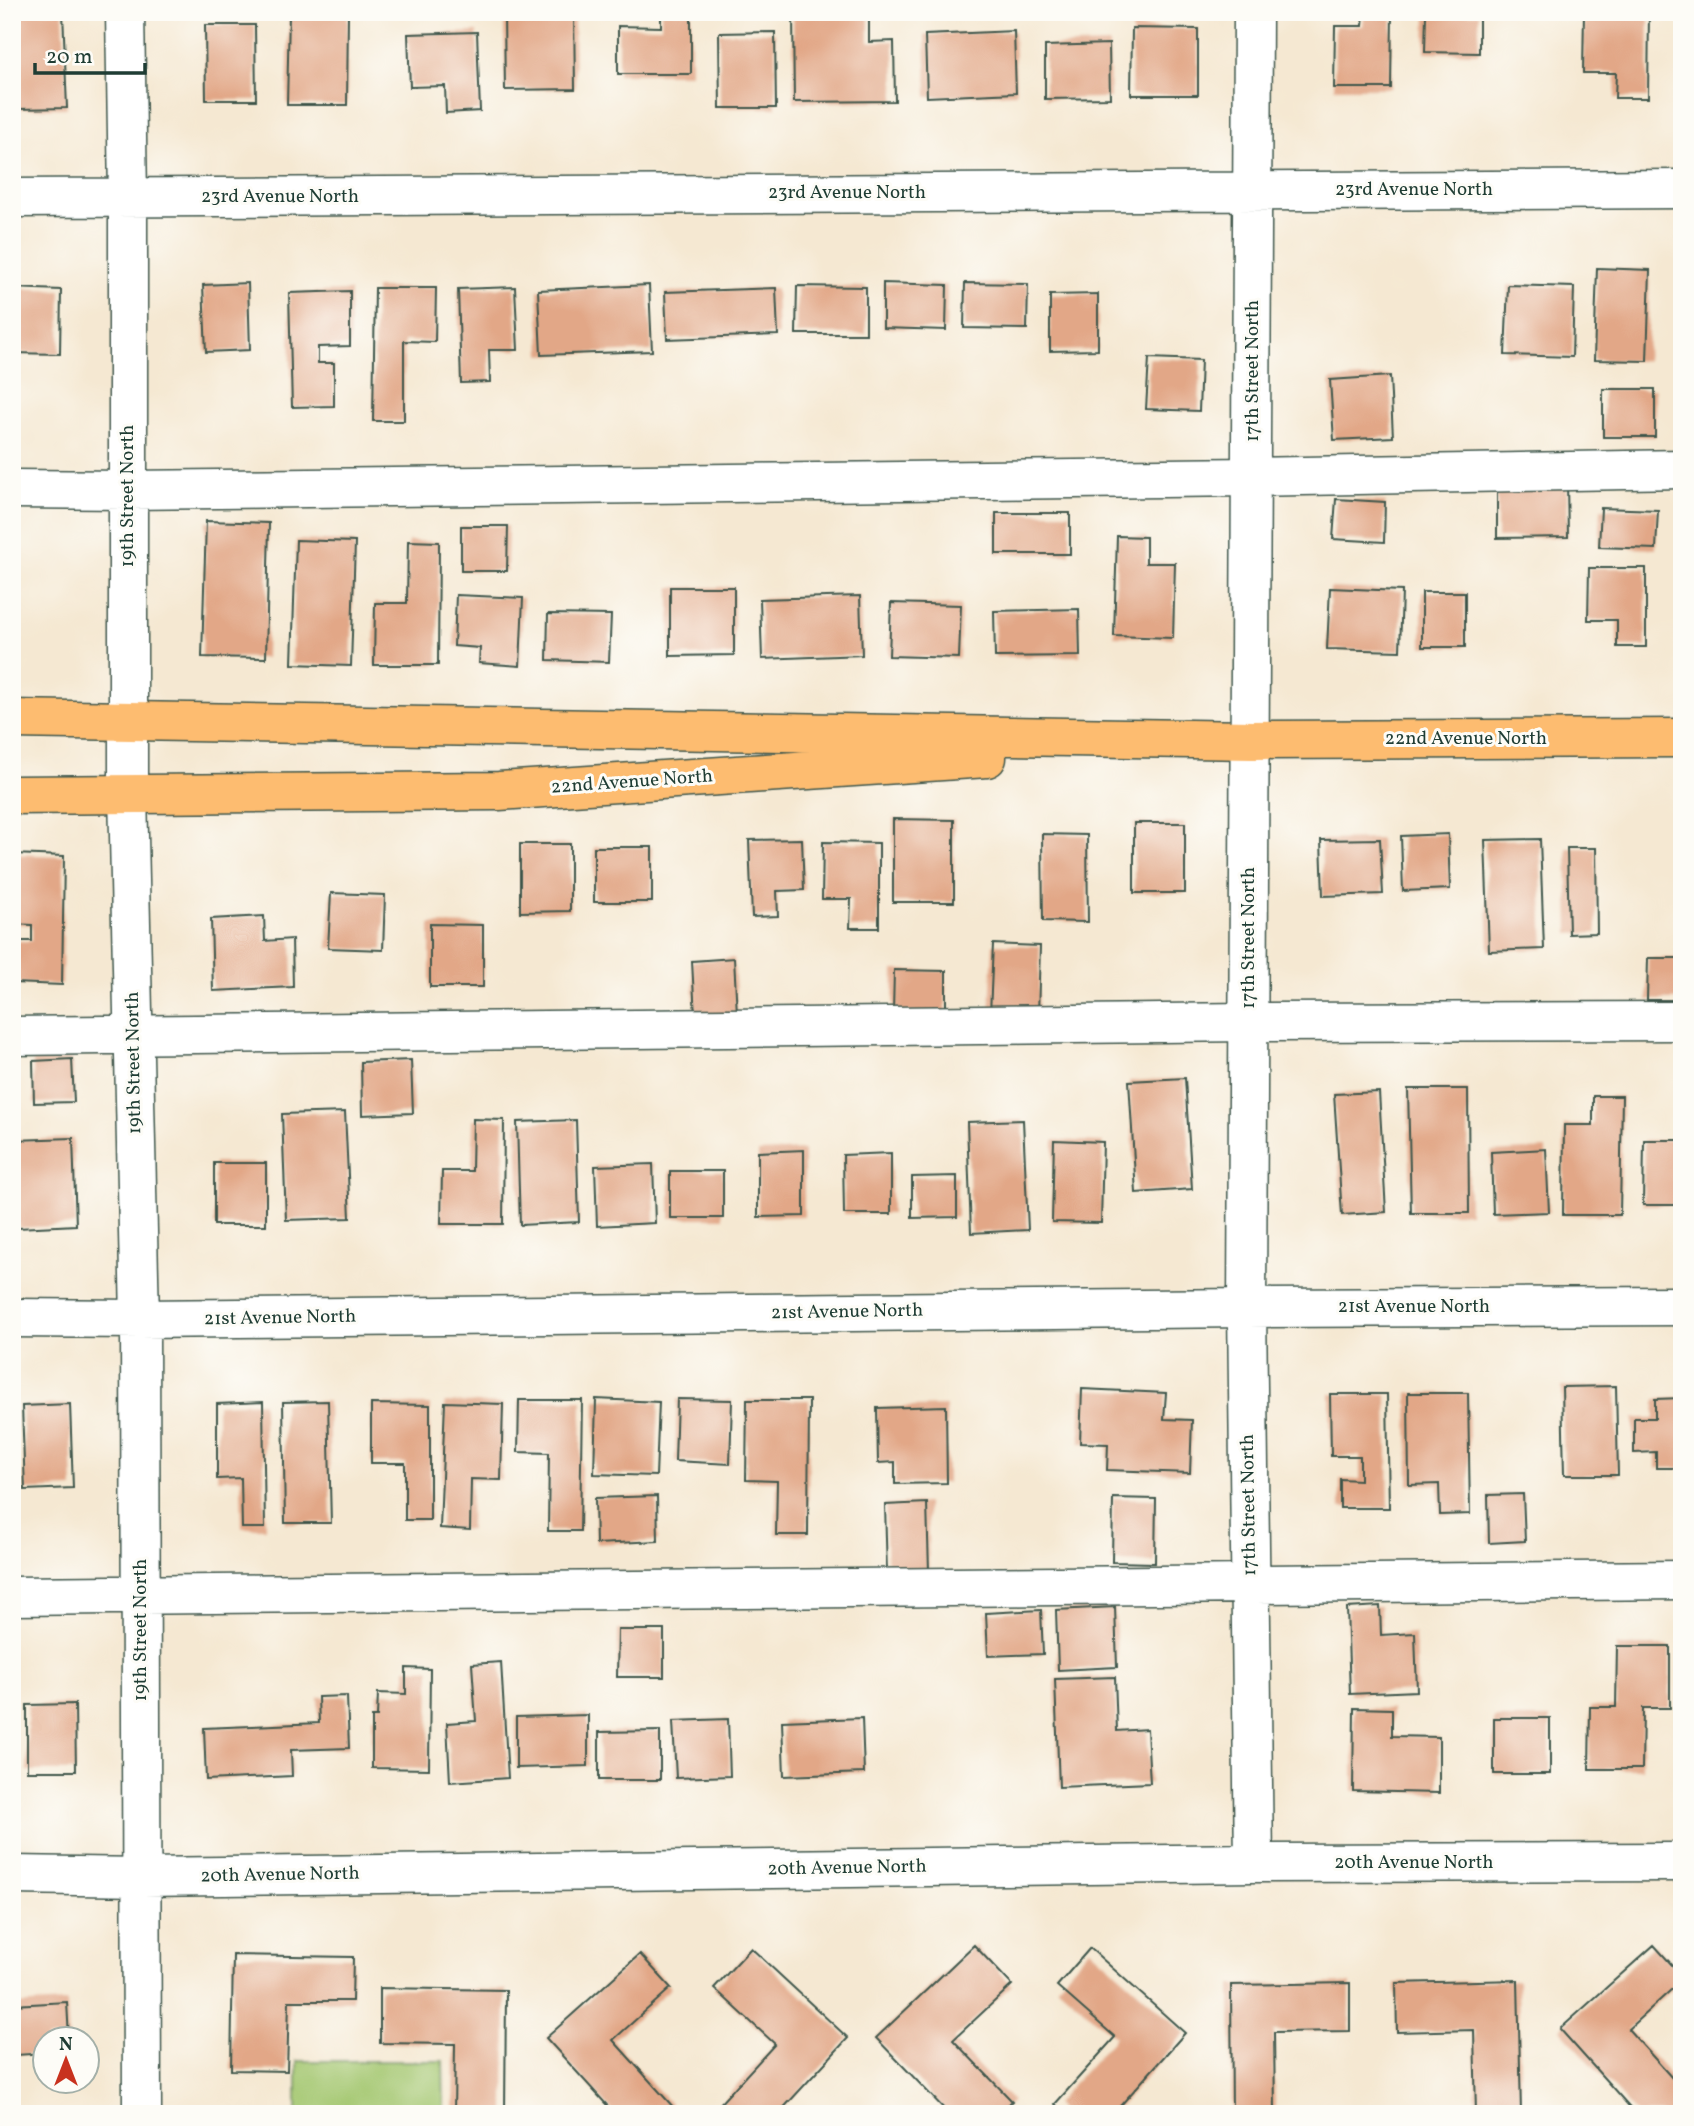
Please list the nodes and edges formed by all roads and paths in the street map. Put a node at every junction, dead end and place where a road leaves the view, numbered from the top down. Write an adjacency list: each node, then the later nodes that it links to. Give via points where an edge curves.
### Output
1 (125, 12): 5 (street, 19th Street North)
2 (1253, 12): 4 (street, 17th Street North)
3 (1682, 189): 4 (street, 23rd Avenue North)
4 (1254, 191): 5 (street, 23rd Avenue North); 8 (street, 17th Street North)
5 (128, 197): 6 (street, 23rd Avenue North); 10 (street, 19th Street North)
6 (12, 198)
7 (1682, 469): 8 (street)
8 (1252, 477): 10 (street); 14 (street, 17th Street North)
9 (12, 489): 10 (street)
10 (128, 490): 12 (street, 19th Street North)
11 (12, 719): 12 (main road, 22nd Avenue North)
12 (128, 719): 14 (main road, 22nd Avenue North); 15 (street, 19th Street North)
13 (1682, 738): 14 (main road, 22nd Avenue North)
14 (1251, 740): 15 (main road, 22nd Avenue North, via 499,791); 18 (street, 17th Street North)
15 (128, 792): 16 (main road, 22nd Avenue North); 19 (street, 19th Street North)
16 (12, 795)
17 (1682, 1021): 18 (street)
18 (1249, 1022): 19 (street); 22 (street, 17th Street North)
19 (133, 1035): 20 (street); 24 (street, 19th Street North)
20 (12, 1036)
21 (1682, 1306): 22 (street, 21st Avenue North)
22 (1247, 1308): 24 (street, 21st Avenue North); 26 (street, 17th Street North)
23 (12, 1318): 24 (street, 21st Avenue North)
24 (140, 1319): 27 (street, 19th Street North)
25 (1682, 1580): 26 (street)
26 (1250, 1583): 27 (street); 30 (street, 17th Street North)
27 (141, 1594): 28 (street); 32 (street, 19th Street North)
28 (12, 1596)
29 (1682, 1862): 30 (street, 20th Avenue North)
30 (1254, 1863): 32 (street, 20th Avenue North)
31 (12, 1875): 32 (street, 20th Avenue North)
32 (143, 1877): 33 (street, 19th Street North)
33 (142, 2114)

